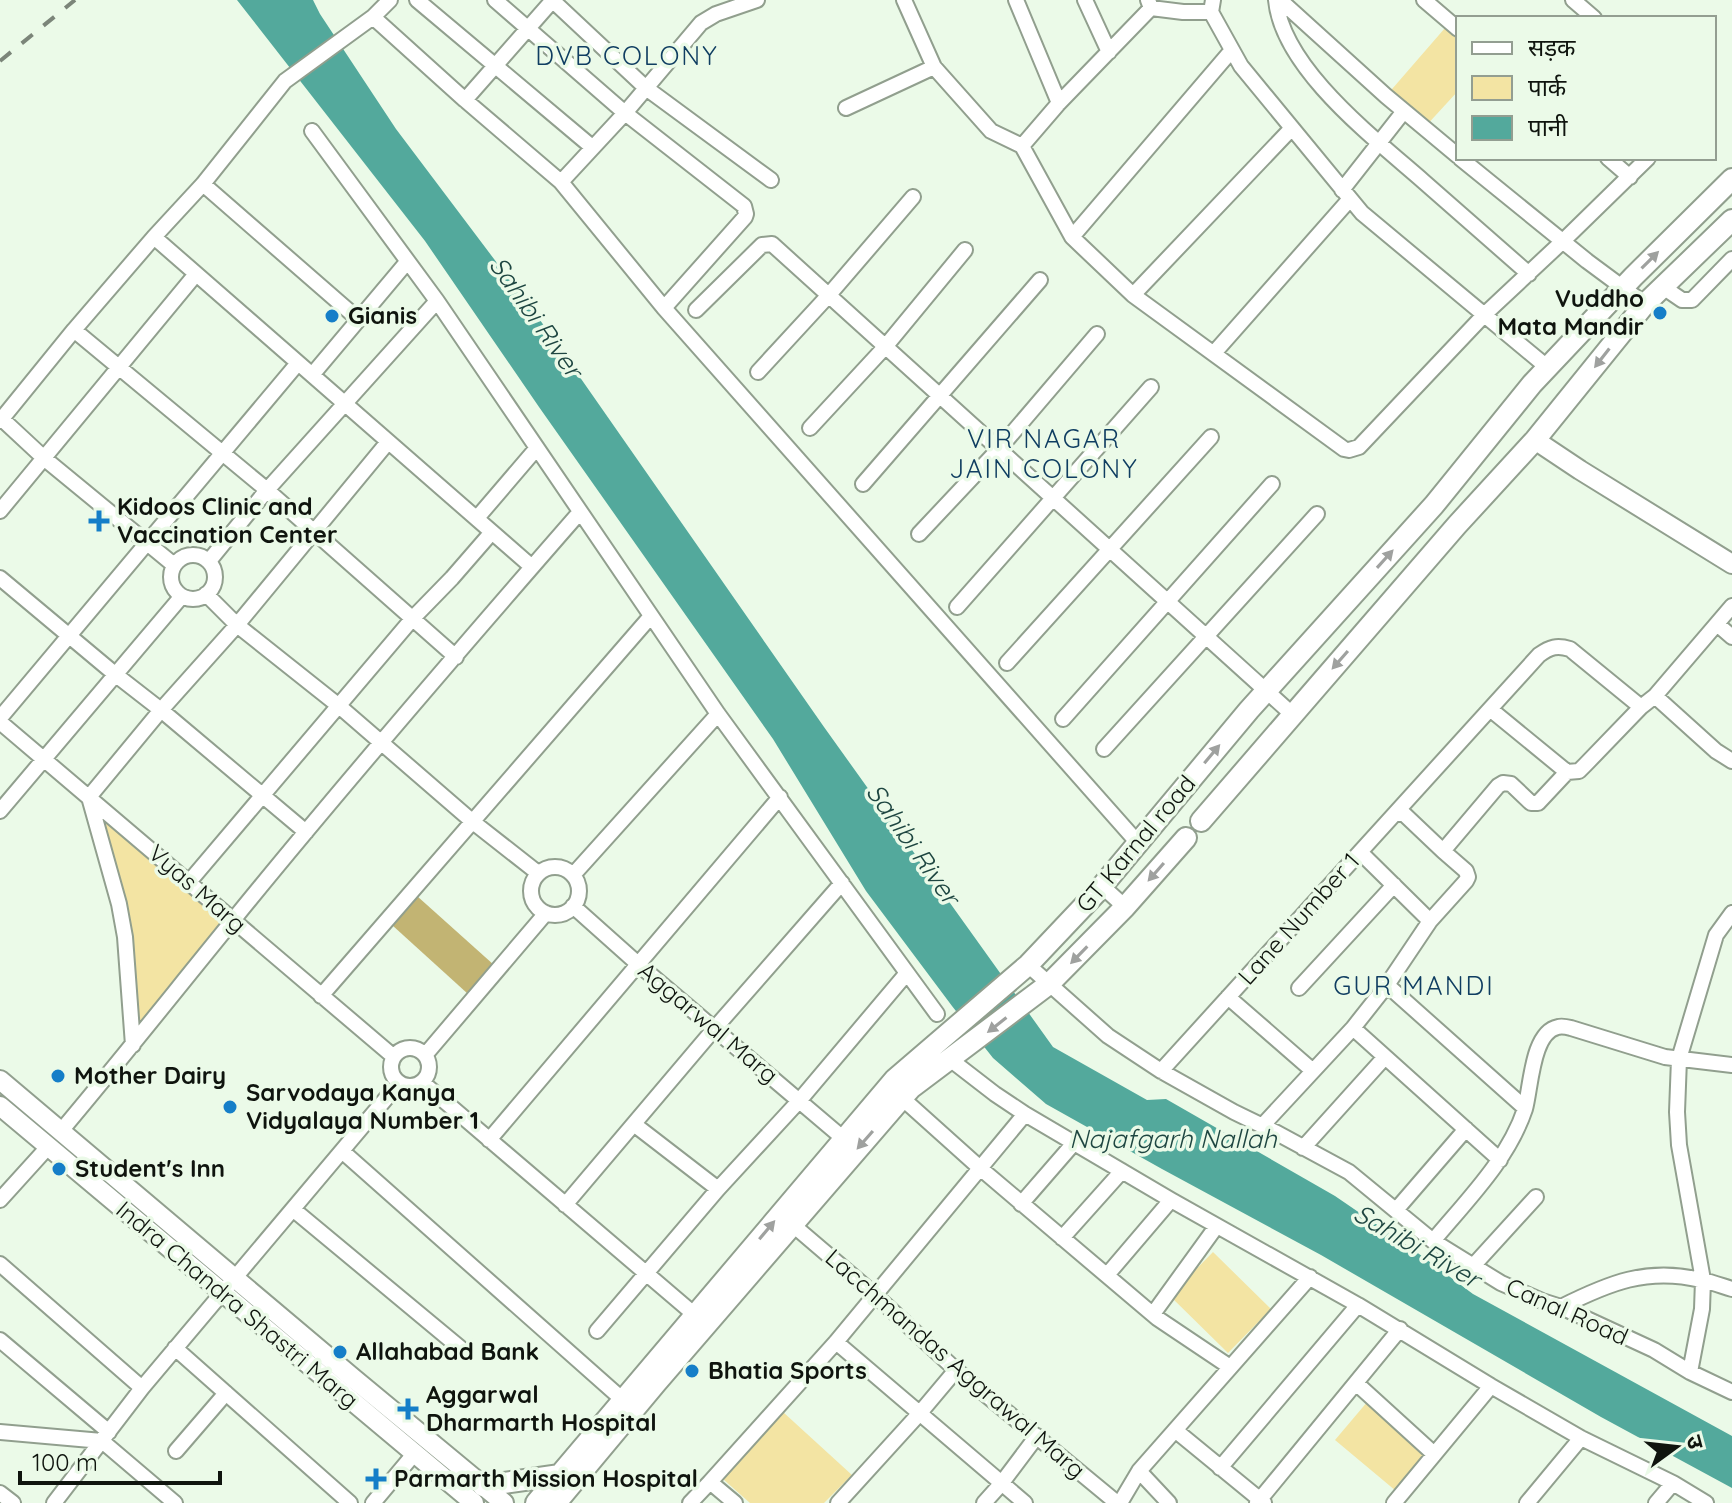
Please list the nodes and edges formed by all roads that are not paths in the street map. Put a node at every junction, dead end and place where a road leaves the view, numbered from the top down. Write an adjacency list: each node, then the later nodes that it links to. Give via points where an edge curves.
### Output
1 (390, 0): 15 (street)
2 (417, 0): 20 (street)
3 (495, 0): 17 (street)
4 (552, 0): 17 (street); 22 (street)
5 (757, 0): 22 (street, via 701,23)
6 (904, 0): 21 (street)
7 (1016, 0): 24 (street)
8 (1085, 0): 19 (street)
9 (1278, 0): 26 (street); 30 (street, via 1277,16 1299,59)
10 (1424, 0): 16 (street)
11 (1573, 0): 14 (street)
12 (1150, 4): 13 (street, via 1183,12); 19 (street)
13 (1212, 6): 18 (street)
14 (1592, 16)
15 (373, 17): 23 (street); 41 (street, via 285,81)
16 (1456, 27)
17 (528, 29): 20 (street); 27 (street)
18 (1232, 50): 28 (street); 46 (street)
19 (1109, 52): 24 (street)
20 (496, 65): 23 (street); 32 (street)
21 (934, 67): 25 (street); 31 (street, via 991,131)
22 (646, 88): 27 (street); 39 (street)
23 (465, 100): 40 (street)
24 (1059, 103): 31 (street)
25 (846, 108)
26 (1404, 111): 30 (street); 33 (street)
27 (625, 113): 32 (street); 60 (street, via 746,210)
28 (1292, 128): 42 (street); 56 (street)
29 (312, 131): 50 (street)
30 (1379, 143): 42 (street); 52 (street)
31 (1022, 146): 46 (street)
32 (592, 147): 40 (street)
33 (1456, 154)
34 (1463, 160): 47 (street)
35 (1610, 160): 37 (street)
36 (1646, 160): 37 (street)
37 (1630, 177): 47 (street)
38 (1732, 179): 54 (main road, GT Karnal road, one-way to 38)
39 (771, 180)
40 (561, 182): 60 (street)
41 (203, 184): 45 (street); 63 (street)
42 (1346, 194): 62 (street); 67 (street)
43 (913, 197): 57 (street)
44 (1732, 220): 55 (main road, GT Karnal road)
45 (154, 237): 51 (street); 64 (street)
46 (1072, 237): 56 (street)
47 (1563, 241): 52 (street); 54 (street)
48 (965, 250): 66 (street)
49 (1732, 259): 55 (street, via 1692,300 1682,300)
50 (407, 262): 58 (street); 63 (street)
51 (196, 274): 68 (street); 69 (street)
52 (1529, 274): 62 (street)
53 (1040, 280): 74 (street)
54 (1623, 287): 59 (street); 70 (main road, GT Karnal road)
55 (1663, 287): 59 (main road, GT Karnal road)
56 (1133, 295): 67 (street)
57 (828, 296): 61 (street, via 772,244 765,244); 66 (street); 71 (street)
58 (437, 301): 75 (street); 81 (street)
59 (1645, 304): 79 (main road, GT Karnal road, one-way to 79)
60 (664, 308): 142 (street)
61 (696, 310)
62 (1485, 314): 67 (street, via 1359,447 1349,450); 70 (street)
63 (358, 319): 72 (street)
64 (74, 330): 69 (street); 76 (street)
65 (1097, 334): 82 (street)
66 (885, 347): 74 (street); 77 (street)
67 (1214, 353)
68 (298, 363): 72 (street); 83 (street)
69 (119, 367): 83 (street); 84 (street)
70 (1547, 367): 118 (main road, GT Karnal road, one-way to 70, via 1434,505)
71 (758, 372)
72 (312, 375): 75 (street)
73 (1151, 387): 88 (street)
74 (940, 397): 82 (street); 85 (street)
75 (346, 404): 80 (street); 87 (street)
76 (1, 420): 84 (street)
77 (810, 428)
78 (1211, 437): 97 (street)
79 (1535, 440): 99 (street); 125 (main road, GT Karnal road, one-way to 125)
80 (388, 442): 92 (street); 93 (street)
81 (536, 449): 90 (street); 92 (street)
82 (998, 450): 88 (street); 95 (street)
83 (222, 453): 87 (street); 96 (street)
84 (45, 459): 89 (street); 96 (street)
85 (863, 484)
86 (1272, 484): 105 (street)
87 (267, 490): 93 (street); 98 (street)
88 (1052, 498): 97 (street); 107 (street)
89 (0, 511)
90 (580, 512): 101 (street); 108 (street)
91 (1317, 514): 113 (street)
92 (477, 518): 94 (street)
93 (313, 532): 109 (street); 111 (street)
94 (492, 532): 101 (street); 109 (street)
95 (919, 534)
96 (146, 543): 100 (street); 112 (street)
97 (1110, 550): 105 (street); 116 (street)
98 (209, 561): 100 (street, via 194,555); 103 (street, via 215,575)
99 (1732, 564)
100 (174, 565): 104 (street, via 174,588)
101 (532, 567): 115 (street)
102 (0, 578): 112 (street)
103 (206, 594): 104 (street); 111 (street)
104 (182, 596): 117 (street)
105 (1166, 601): 113 (street); 126 (street)
106 (1732, 606): 110 (street)
107 (957, 607)
108 (651, 616): 124 (street); 139 (street)
109 (413, 618): 115 (street); 120 (street)
110 (1717, 624): 114 (street); 119 (street)
111 (237, 625): 120 (street); 123 (street)
112 (70, 635): 117 (street); 127 (street)
113 (1206, 637): 118 (street); 129 (street)
114 (1732, 637)
115 (456, 657): 128 (street)
116 (1007, 663)
117 (116, 675): 123 (street); 130 (street)
118 (1266, 691): 125 (street); 142 (main road, GT Karnal road, one-way to 118)
119 (1655, 696): 121 (street); 131 (street)
120 (339, 706): 128 (street); 133 (street)
121 (1641, 707): 122 (street, Lane Number 1, via 1570,649 1559,646 1539,655); 132 (street, via 1579,771)
122 (1490, 709): 132 (street); 137 (street, Lane Number 1)
123 (161, 710): 133 (street); 134 (street)
124 (718, 714): 135 (street); 146 (street)
125 (1293, 715): 138 (main road, GT Karnal road)
126 (1063, 719)
127 (0, 720): 130 (street, Vyas Marg)
128 (381, 742): 139 (street); 140 (street)
129 (1104, 749)
130 (44, 759): 134 (street, Vyas Marg); 136 (street)
131 (1732, 761)
132 (1567, 772): 143 (street, via 1535,804 1511,784 1498,786)
133 (263, 794): 140 (street); 147 (street)
134 (89, 797): 147 (street, Vyas Marg); 168 (street, via 125,937)
135 (780, 797): 148 (street); 157 (street)
136 (0, 811)
137 (1396, 814): 143 (street, via 1404,814); 144 (street, Lane Number 1)
138 (1201, 821)
139 (473, 822): 145 (street); 163 (street)
140 (306, 832): 155 (street)
141 (1186, 838): 152 (main road, GT Karnal road, one-way to 152)
142 (1138, 843): 150 (main road, GT Karnal road)
143 (1443, 851): 156 (street, via 1468,877)
144 (1360, 852): 149 (street); 164 (street, Lane Number 1)
145 (538, 873): 146 (street, via 556,867); 153 (street, via 532,900)
146 (573, 875): 151 (street, via 578,891)
147 (189, 882): 155 (street, Vyas Marg)
148 (842, 883): 159 (street); 166 (street)
149 (1394, 885): 156 (street); 162 (street)
150 (1102, 886): 152 (street); 158 (main road, GT Karnal road)
151 (573, 906): 153 (street); 157 (street, Aggarwal Marg)
152 (1125, 907): 160 (main road, GT Karnal road, one-way to 160)
153 (546, 913): 169 (street)
154 (1732, 913): 173 (street, via 1716,935)
155 (233, 920): 163 (street, Vyas Marg); 168 (street)
156 (1430, 921): 161 (street)
157 (638, 964): 166 (street, Aggarwal Marg); 190 (street)
158 (1019, 972): 160 (street, Canal Road); 189 (main road, GT Karnal road, via 895,1079)
159 (907, 973): 165 (street); 181 (street)
160 (1049, 984): 170 (main road, GT Karnal road, one-way to 170); 175 (street, Canal Road, via 1108,1036)
161 (1387, 985): 167 (street); 183 (street)
162 (1299, 988)
163 (321, 996): 171 (street, Vyas Marg)
164 (1228, 997): 175 (street, Lane Number 1); 176 (street)
165 (937, 1014)
166 (715, 1028): 181 (street, Aggarwal Marg); 185 (street)
167 (1353, 1028): 172 (street); 176 (street)
168 (133, 1045): 188 (street)
169 (426, 1054): 171 (street, via 410,1048); 178 (street, via 429,1067)
170 (958, 1055): 180 (main road, GT Karnal road); 184 (street, via 995,1094)
171 (394, 1057): 179 (street, via 392,1074)
172 (1385, 1057): 187 (street); 193 (street)
173 (1679, 1059): 174 (street); 183 (street, via 1558,1027 1539,1043); 217 (street, via 1679,1145)
174 (1732, 1065)
175 (1161, 1071): 186 (street, Canal Road)
176 (1313, 1071): 186 (street)
177 (0, 1080): 188 (street, Indra Chandra Shastri Marg)
178 (422, 1082): 179 (street); 190 (street)
179 (399, 1083): 194 (street)
180 (902, 1098): 196 (street); 208 (main road, GT Karnal road, one-way to 208)
181 (799, 1101): 189 (street, Aggarwal Marg); 200 (street)
182 (0, 1106): 192 (street, Indra Chandra Shastri Marg)
183 (1525, 1108): 195 (street)
184 (1025, 1114): 191 (street); 196 (street)
185 (635, 1125): 200 (street); 205 (street)
186 (1262, 1126): 193 (street, Canal Road)
187 (1466, 1129): 195 (street); 207 (street)
188 (61, 1131): 218 (street, Indra Chandra Shastri Marg)
189 (844, 1139): 224 (main road, GT Karnal road, one-way to 189)
190 (489, 1140): 205 (street)
191 (1074, 1143): 197 (street); 204 (street)
192 (48, 1147): 198 (street); 218 (street, Indra Chandra Shastri Marg)
193 (1303, 1148): 207 (street, Canal Road, via 1349,1172)
194 (342, 1151): 206 (street); 239 (street)
195 (1500, 1160): 211 (street)
196 (980, 1168): 204 (street); 220 (street)
197 (1122, 1171): 203 (street); 210 (street)
198 (16, 1182): 199 (street); 202 (street)
199 (0, 1187)
200 (718, 1189): 214 (street)
201 (1536, 1197): 213 (street)
202 (0, 1200)
203 (1171, 1200): 209 (street); 215 (street)
204 (1021, 1204): 210 (street)
205 (565, 1205): 214 (street)
206 (294, 1210): 218 (street); 230 (street)
207 (1396, 1210): 211 (street, Canal Road)
208 (793, 1225): 220 (street, Lacchmandas Aggrawal Marg); 254 (main road, GT Karnal road)
209 (1216, 1227): 216 (street); 223 (street)
210 (1062, 1238): 215 (street)
211 (1433, 1241): 213 (street, Canal Road)
212 (0, 1264): 236 (street)
213 (1473, 1266): 222 (street, Canal Road)
214 (646, 1274): 224 (street); 226 (street)
215 (1107, 1275): 223 (street)
216 (1310, 1277): 221 (street); 231 (street)
217 (1703, 1280): 219 (street); 222 (street, via 1643,1275); 233 (street)
218 (228, 1286): 229 (street); 247 (street, Indra Chandra Shastri Marg); 256 (street, Indra Chandra Shastri Marg)
219 (1732, 1289)
220 (875, 1295): 228 (street); 232 (street, Lacchmandas Aggrawal Marg)
221 (1358, 1305): 225 (street); 249 (street)
222 (1561, 1307): 233 (street, Canal Road)
223 (1153, 1314): 231 (street)
224 (695, 1315): 239 (main road, GT Karnal road)
225 (1400, 1329): 234 (street); 235 (street)
226 (597, 1331)
227 (0, 1340): 243 (street)
228 (836, 1342): 240 (street); 251 (street)
229 (175, 1348): 236 (street); 238 (street)
230 (465, 1352)
231 (1230, 1367): 242 (street)
232 (956, 1370): 240 (street); 244 (street, Lacchmandas Aggrawal Marg)
233 (1690, 1372): 237 (street, Canal Road)
234 (1356, 1383): 248 (street); 257 (street)
235 (1491, 1386): 245 (street); 248 (street)
236 (142, 1388): 243 (street)
237 (1732, 1392)
238 (226, 1393): 246 (street); 261 (street)
239 (623, 1400): 254 (main road, GT Karnal road)
240 (919, 1414): 253 (street); 267 (street)
241 (3, 1429): 243 (street)
242 (1175, 1430): 249 (street); 250 (street)
243 (106, 1436): 259 (street); 260 (street)
244 (1037, 1436): 253 (street); 270 (street, Lacchmandas Aggrawal Marg)
245 (1581, 1438): 252 (street); 273 (street)
246 (176, 1451)
247 (414, 1454): 256 (street, Indra Chandra Shastri Marg); 262 (street)
248 (1434, 1454): 272 (street)
249 (1220, 1468): 257 (street)
250 (1139, 1471): 270 (street); 271 (street)
251 (710, 1482): 265 (street); 266 (street)
252 (1673, 1483): 274 (street); 275 (street)
253 (1001, 1484): 268 (street); 269 (street)
254 (563, 1492): 256 (main road); 264 (main road, GT Karnal road)
255 (0, 1493): 258 (street)
256 (479, 1494): 263 (street, Indra Chandra Shastri Marg)
257 (1260, 1502)
258 (13, 1503)
259 (54, 1503)
260 (175, 1503)
261 (350, 1503)
262 (373, 1503)
263 (504, 1503)
264 (536, 1503)
265 (690, 1503)
266 (735, 1503)
267 (838, 1503)
268 (984, 1503)
269 (1025, 1503)
270 (1119, 1503)
271 (1169, 1503)
272 (1394, 1503)
273 (1527, 1503)
274 (1656, 1503)
275 (1706, 1503)

